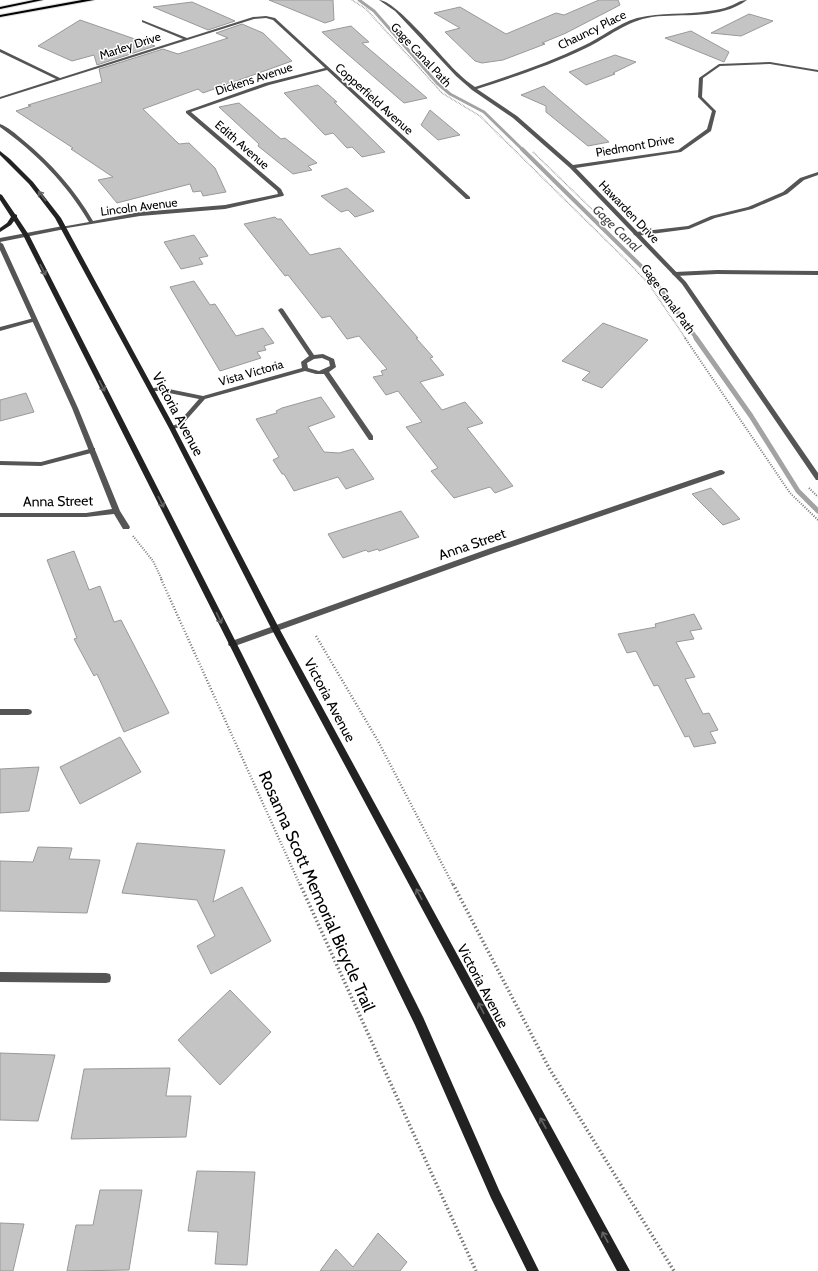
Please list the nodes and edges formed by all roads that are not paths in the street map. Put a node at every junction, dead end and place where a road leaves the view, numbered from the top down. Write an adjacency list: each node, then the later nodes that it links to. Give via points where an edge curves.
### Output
1 (41, 0): 5 (main road)
2 (92, 0): 6 (main road, via 57,4)
3 (381, 0): 14 (street, Hawarden Drive, via 396,10 457,75)
4 (745, 0): 14 (street, Chauncy Place, via 733,8 717,12 639,18 571,54)
5 (0, 8)
6 (0, 16)
7 (266, 17): 9 (street, Marley Drive, via 254,18); 11 (street, Copperfield Avenue, via 274,20)
8 (143, 21): 9 (street)
9 (186, 39): 13 (street, Marley Drive)
10 (0, 50): 13 (street)
11 (326, 69): 16 (street, Dickens Avenue, via 280,80); 23 (street, Copperfield Avenue)
12 (818, 71): 19 (street, Piedmont Drive, via 770,63 719,65 701,78 700,97 714,111 709,130 679,151)
13 (58, 79): 15 (street, Marley Drive)
14 (474, 89): 19 (street, Hawarden Drive, via 516,117)
15 (0, 98)
16 (188, 112): 21 (street, Edith Avenue, via 279,190)
17 (0, 125): 25 (street, via 22,142 70,188)
18 (0, 152): 26 (main road, Victoria Avenue, one-way to 18, via 43,196)
19 (572, 167): 28 (street, Hawarden Drive)
20 (818, 173): 28 (street, via 802,179 785,193 750,208 713,216 689,227)
21 (281, 195): 25 (street, Lincoln Avenue, via 225,207 140,214)
22 (0, 196): 24 (main road)
23 (468, 198)
24 (14, 216): 27 (main road, via 9,224); 29 (main road)
25 (92, 223): 26 (street, Lincoln Avenue)
26 (63, 228): 29 (street, Lincoln Avenue); 40 (main road, Victoria Avenue)
27 (0, 230)
28 (636, 234): 33 (street, Hawarden Drive)
29 (26, 235): 30 (street, Lincoln Avenue); 52 (main road, one-way to 52)
30 (0, 240)
31 (0, 244): 35 (street)
32 (818, 273): 33 (street)
33 (675, 274): 47 (street, Hawarden Drive, via 684,283)
34 (281, 310): 37 (street)
35 (34, 320): 36 (street); 44 (street)
36 (0, 329)
37 (312, 356): 38 (street, via 304,362); 39 (street, via 323,356 332,360 333,367)
38 (305, 369): 39 (street, via 314,373); 41 (street, Vista Victoria)
39 (326, 372): 43 (street)
40 (151, 390): 41 (street, Vista Victoria, via 159,389); 42 (main road, Victoria Avenue)
41 (203, 398): 42 (street, Vista Victoria, via 179,425)
42 (172, 428): 51 (main road, Victoria Avenue)
43 (371, 438)
44 (93, 450): 45 (street, via 41,464); 48 (street)
45 (0, 464)
46 (722, 472): 51 (street, Anna Street)
47 (818, 478)
48 (116, 511): 49 (street, Anna Street, via 86,515); 50 (street)
49 (0, 515)
50 (126, 527)
51 (274, 628): 52 (street, Anna Street); 58 (main road, Victoria Avenue, one-way to 51)
52 (232, 644): 57 (main road, via 419,1021 495,1194)
53 (0, 712): 54 (street)
54 (28, 712)
55 (0, 977): 56 (street)
56 (106, 978)
57 (533, 1271)
58 (624, 1271)

